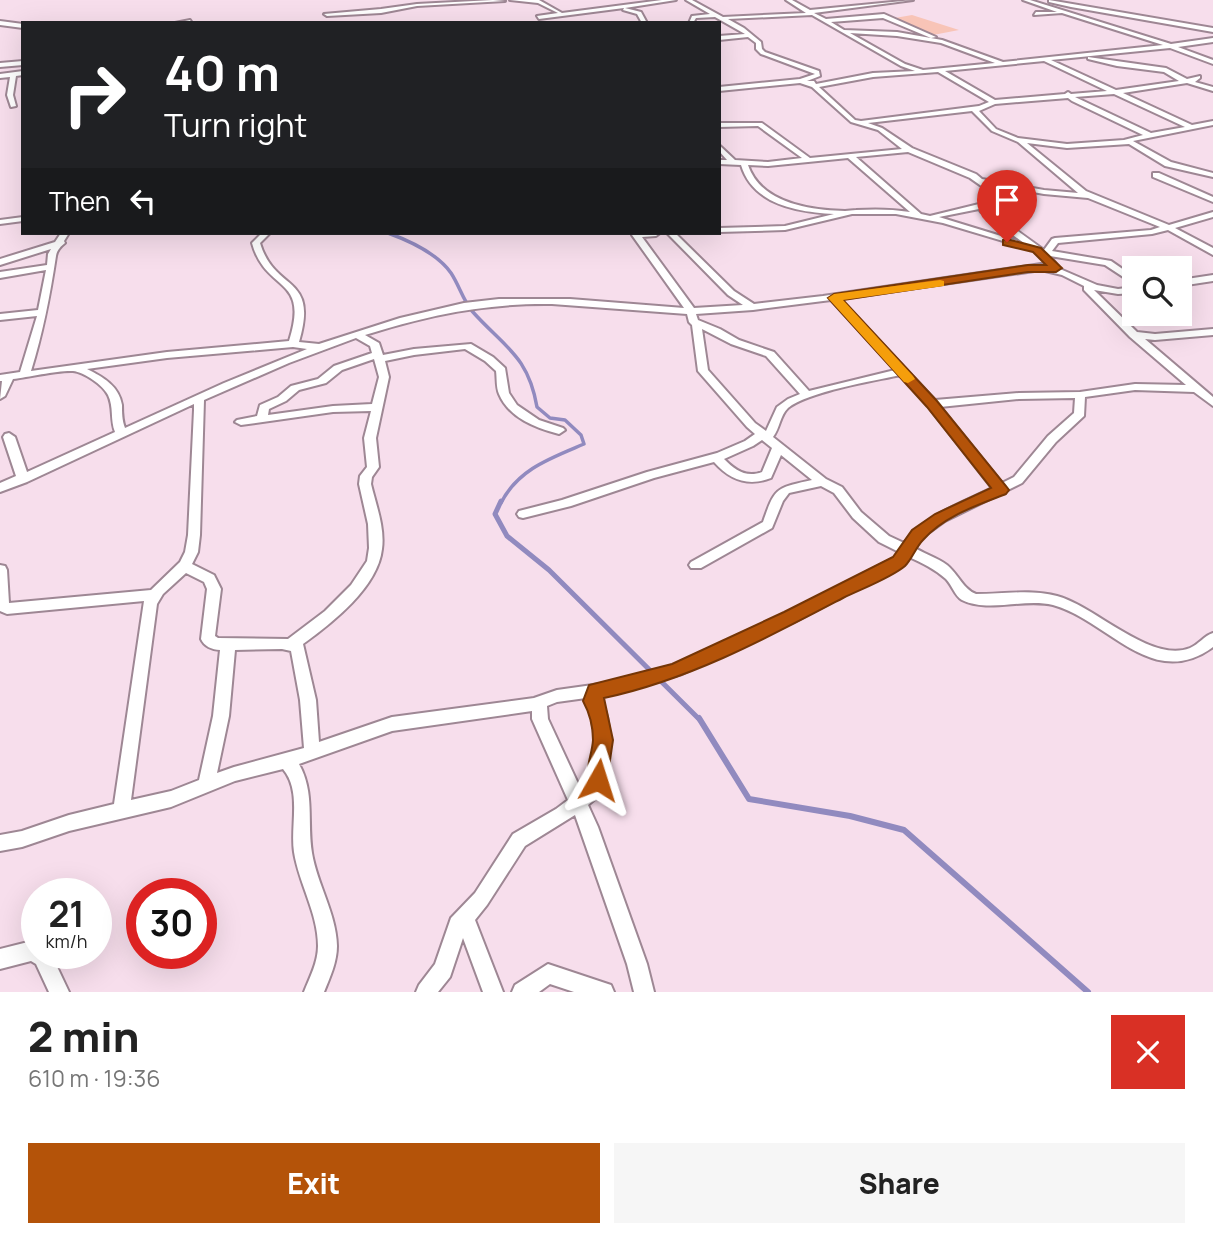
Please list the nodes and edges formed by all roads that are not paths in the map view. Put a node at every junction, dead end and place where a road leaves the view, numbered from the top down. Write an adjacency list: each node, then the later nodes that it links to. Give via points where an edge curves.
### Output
1 (429, 0): 14 (street)
2 (513, 0): 7 (street); 8 (street)
3 (674, 0): 16 (street)
4 (688, 0): 22 (street)
5 (788, 0): 19 (street)
6 (911, 0): 9 (street)
7 (503, 1): 14 (street)
8 (536, 1): 18 (street)
9 (874, 1): 19 (street)
10 (1026, 1): 11 (street); 12 (street)
11 (1043, 3): 12 (street); 13 (street); 17 (street)
12 (1052, 3): 13 (street)
13 (1061, 3): 32 (street)
14 (414, 5): 20 (street)
15 (618, 8): 16 (street); 18 (street)
16 (628, 8): 25 (street)
17 (1063, 12): 21 (street); 39 (street)
18 (562, 13): 24 (street, via 539,17)
19 (810, 13): 23 (street); 27 (street)
20 (327, 14)
21 (1037, 14)
22 (719, 16): 23 (street); 26 (street); 29 (street)
23 (738, 18): 29 (street)
24 (546, 21)
25 (644, 21)
26 (692, 21)
27 (823, 21): 31 (street); 38 (street, via 884,16)
28 (2, 22): 30 (street)
29 (728, 22): 35 (street)
30 (21, 26)
31 (838, 30): 38 (street); 51 (street)
32 (1213, 30)
33 (0, 31): 34 (street)
34 (21, 33)
35 (750, 35): 36 (street); 55 (street, via 763,53 811,68 817,72)
36 (721, 38)
37 (1213, 40): 39 (street)
38 (942, 42): 42 (street)
39 (1171, 46): 40 (street); 46 (street)
40 (1122, 51): 41 (street); 49 (street)
41 (1082, 56): 43 (street); 49 (street)
42 (985, 57): 45 (street); 48 (street)
43 (1043, 59): 45 (street); 62 (street)
44 (21, 63): 47 (street)
45 (1002, 63): 48 (street)
46 (1212, 63)
47 (0, 65)
48 (990, 65): 50 (street)
49 (1166, 70): 56 (street)
50 (940, 71): 51 (street); 64 (street)
51 (923, 72): 59 (street)
52 (21, 73): 53 (street)
53 (13, 75): 54 (street); 65 (street)
54 (0, 76)
55 (815, 76): 57 (street); 59 (street)
56 (1188, 78): 58 (street, via 1201,75); 61 (street); 62 (street)
57 (801, 81): 59 (street); 60 (street)
58 (1213, 81)
59 (814, 86): 67 (street)
60 (721, 89)
61 (1213, 89)
62 (1116, 92): 63 (street); 70 (street)
63 (1068, 94): 64 (street); 71 (street)
64 (993, 102): 66 (street)
65 (13, 106)
66 (978, 108): 67 (street); 72 (street, via 975,112 994,130)
67 (856, 123): 75 (street, via 880,129)
68 (721, 125): 77 (street, via 760,124)
69 (1213, 126): 70 (street)
70 (1194, 127): 71 (street)
71 (1150, 135): 73 (street)
72 (1017, 141): 73 (street, via 1066,146); 84 (street)
73 (1128, 142): 81 (street)
74 (721, 149): 78 (street)
75 (909, 150): 76 (street); 83 (street)
76 (849, 155): 77 (street); 89 (street)
77 (809, 160): 80 (street)
78 (732, 161): 79 (street); 80 (street)
79 (721, 162)
80 (744, 163): 87 (street, via 759,188 779,202)
81 (1180, 169): 82 (street); 85 (street, via 1156,175)
82 (1213, 175)
83 (983, 181): 84 (street); 86 (street, via 994,195)
84 (1087, 196): 93 (street)
85 (1213, 200)
86 (982, 205): 90 (street); 101 (street)
87 (852, 212): 89 (street); 94 (street, via 798,226)
88 (1213, 214): 93 (street)
89 (917, 215): 90 (street)
90 (927, 216): 101 (street)
91 (21, 219): 92 (street)
92 (0, 222)
93 (1170, 228): 100 (street); 101 (street, via 1055,241)
94 (721, 230)
95 (64, 235): 99 (street)
96 (264, 235): 120 (street, via 257,243 258,254 291,285 299,299 299,330)
97 (636, 235): 113 (street)
98 (673, 235): 112 (street, via 731,293)
99 (61, 243): 102 (street); 103 (street, via 52,254)
100 (1213, 252)
101 (1043, 253): 104 (street); 105 (street, via 1108,263)
102 (0, 262)
103 (51, 267): 106 (street); 114 (street)
104 (1056, 268): 109 (street); 111 (street)
105 (1122, 273)
106 (0, 275)
107 (1213, 278): 108 (street)
108 (1192, 281)
109 (1084, 285): 110 (street); 119 (street)
110 (1122, 291)
111 (834, 298): 112 (street); 124 (street)
112 (754, 307): 113 (street)
113 (691, 311): 116 (street); 118 (street, via 579,302 476,304)
114 (43, 312): 115 (street); 125 (street)
115 (0, 317)
116 (697, 325): 130 (street, via 770,354); 139 (street, via 704,371)
117 (1213, 332): 119 (street)
118 (357, 334): 121 (street); 122 (street, via 368,338)
119 (1133, 335): 127 (street)
120 (293, 344): 121 (street); 123 (street)
121 (317, 347): 131 (street)
122 (380, 356): 134 (street, via 384,377); 135 (street, via 338,368 322,382 295,388 264,407); 137 (street, via 472,347 501,370 504,393 518,411 537,425)
123 (74, 368): 125 (street); 138 (street, via 109,386)
124 (901, 372): 130 (street); 133 (street)
125 (23, 375): 126 (street)
126 (5, 378): 129 (street)
127 (1198, 389): 128 (street, via 1135,387); 132 (street)
128 (1080, 394): 133 (street); 146 (street, via 1080,414 1018,480)
129 (0, 396)
130 (808, 396): 139 (street, via 782,406 776,427)
131 (199, 398): 138 (street); 150 (street, via 193,541)
132 (1213, 403)
133 (932, 404): 146 (street)
134 (378, 407): 135 (street); 154 (street, via 370,438 373,467 365,484 375,558 335,612)
135 (262, 418): 136 (street)
136 (241, 422)
137 (559, 430)
138 (121, 432): 143 (street)
139 (763, 436): 141 (street); 142 (street)
140 (9, 437): 143 (street)
141 (778, 447): 142 (street, via 766,475 758,479 726,470); 144 (street)
142 (715, 456): 147 (street, via 565,505)
143 (23, 479): 145 (street)
144 (822, 482): 148 (street, via 838,490 872,530); 149 (street, via 785,491 777,499 768,525)
145 (0, 488)
146 (1001, 490): 148 (street, via 941,518 918,534)
147 (523, 514)
148 (906, 552): 153 (street, via 949,573 969,598 1057,600 1148,650 1179,655 1205,648); 156 (street, via 886,568 730,647 660,676)
149 (695, 565)
150 (184, 566): 152 (street); 155 (street, via 209,579 214,589 208,639)
151 (0, 570): 152 (street, via 1,605 7,609)
152 (153, 595): 162 (street)
153 (1213, 639)
154 (291, 644): 155 (street); 158 (street, via 300,653)
155 (228, 645): 160 (street)
156 (596, 691): 157 (street); 161 (street, via 593,701 603,740 598,780 596,788)
157 (539, 702): 158 (street, via 392,723); 161 (street, via 542,726)
158 (312, 751): 159 (street)
159 (285, 761): 160 (street); 169 (street, via 299,779 303,851 327,942 326,960)
160 (206, 785): 162 (street)
161 (579, 803): 164 (street, via 519,840 481,899); 174 (street)
162 (121, 812): 163 (street)
163 (0, 843)
164 (464, 916): 170 (street, via 443,970); 171 (street)
165 (21, 954): 166 (street)
166 (0, 959)
167 (49, 969): 168 (street)
168 (60, 992)
169 (314, 992)
170 (428, 992)
171 (493, 992)
172 (522, 992): 173 (street, via 548,974)
173 (604, 992)
174 (644, 992)

